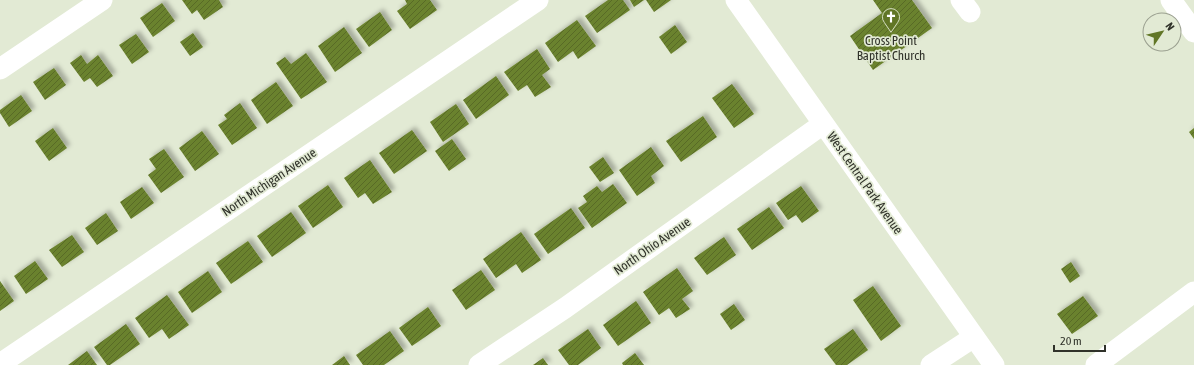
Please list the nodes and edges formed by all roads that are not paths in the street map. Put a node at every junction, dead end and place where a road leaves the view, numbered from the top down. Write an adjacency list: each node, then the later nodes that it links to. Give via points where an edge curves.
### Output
1 (102, 0): 6 (street)
2 (538, 0): 10 (street, North Michigan Avenue)
3 (736, 0): 7 (street, West Central Park Avenue)
4 (1171, 0): 5 (street)
5 (1194, 32)
6 (0, 69)
7 (823, 124): 9 (street, West Central Park Avenue); 11 (street, North Ohio Avenue, via 565,308)
8 (1194, 292): 14 (street)
9 (974, 337): 12 (street); 13 (street, West Central Park Avenue)
10 (0, 364)
11 (479, 365)
12 (931, 365)
13 (994, 365)
14 (1096, 365)

